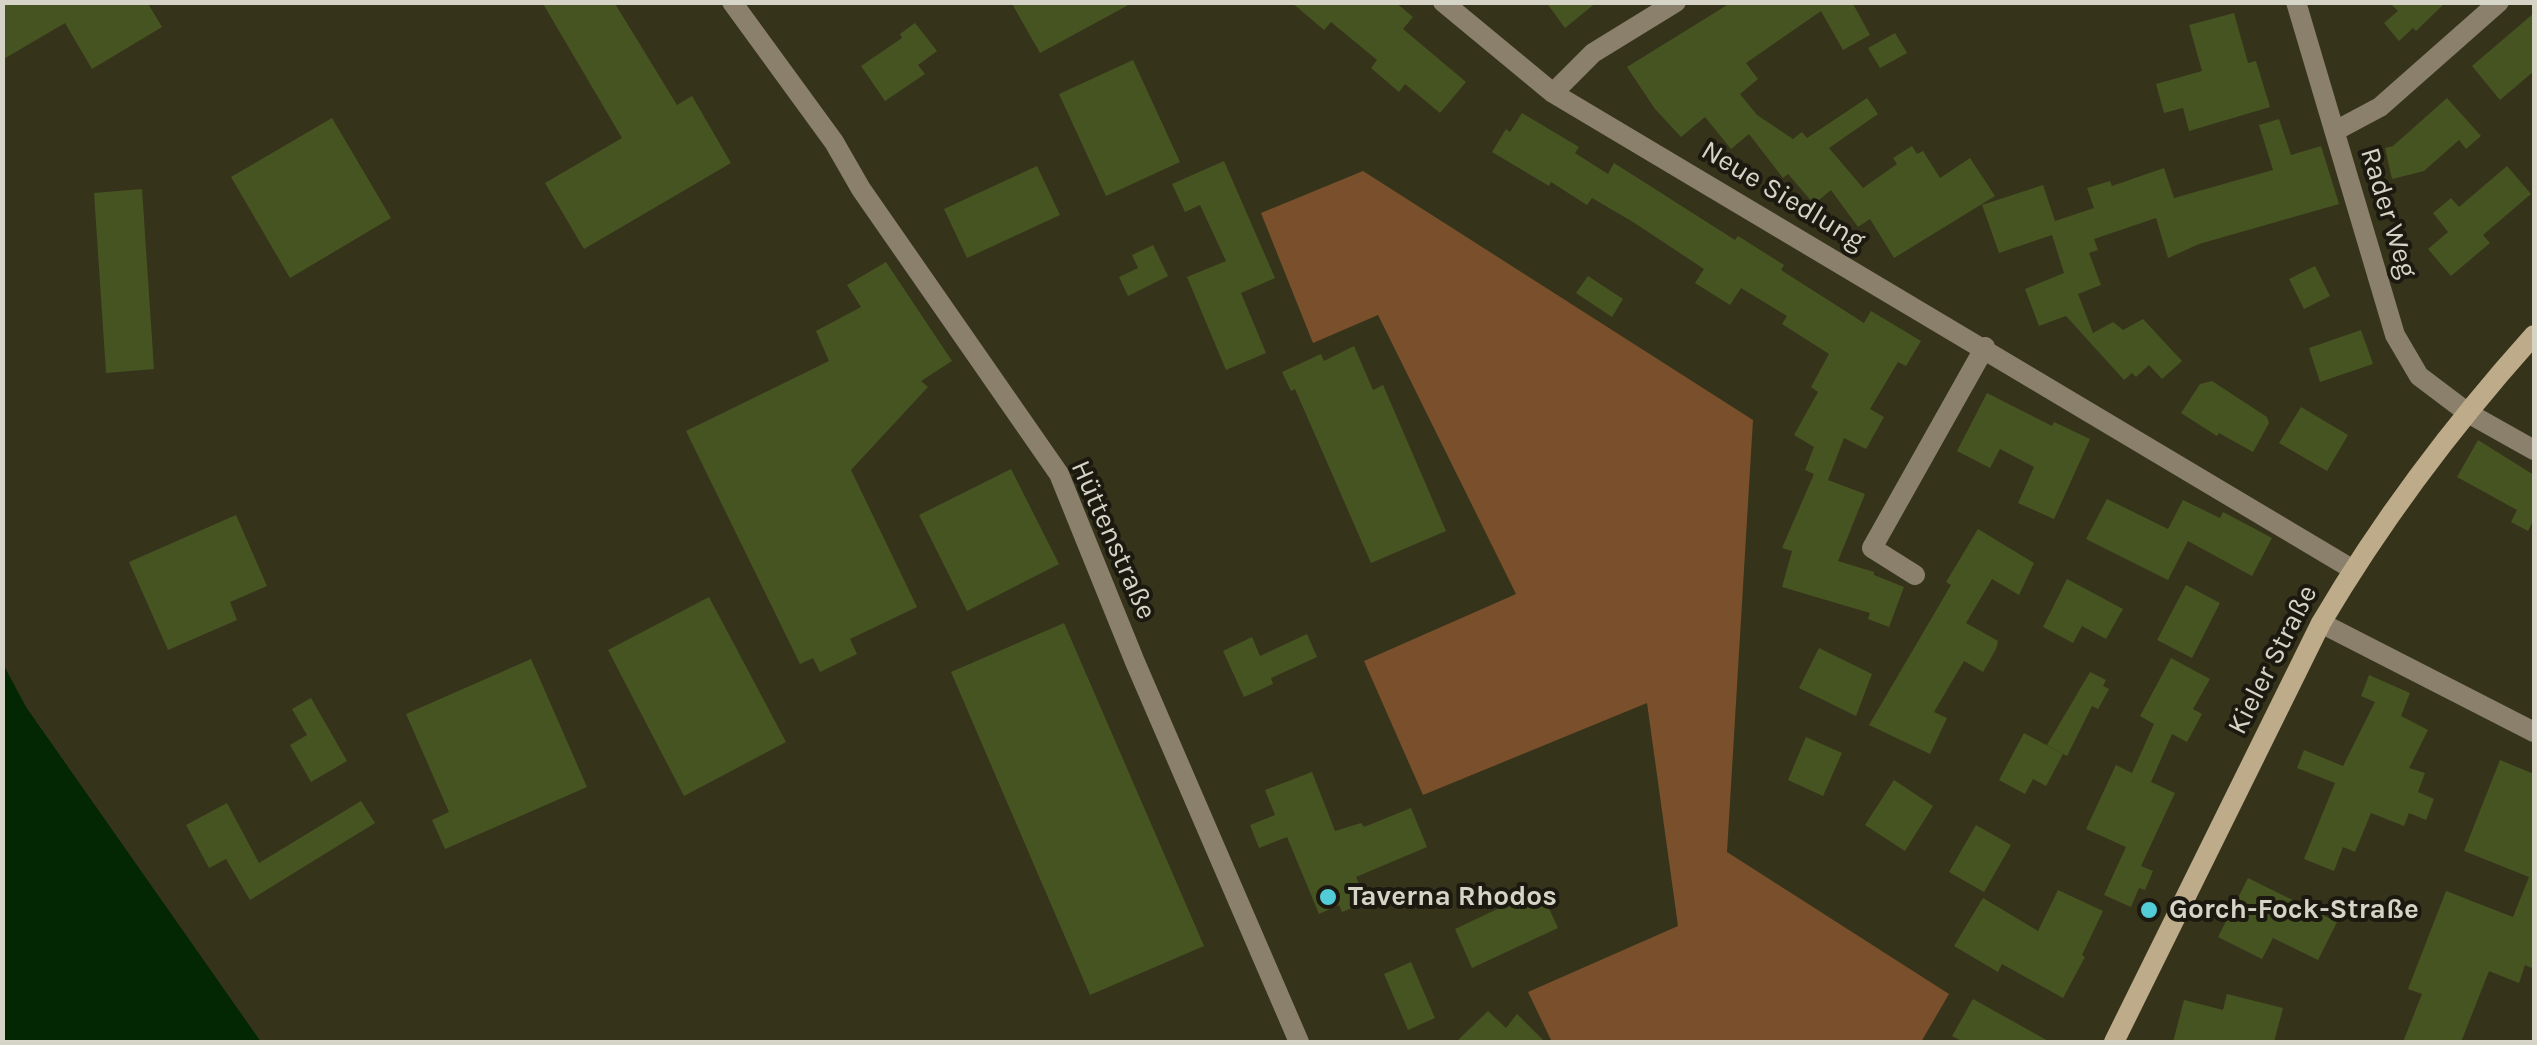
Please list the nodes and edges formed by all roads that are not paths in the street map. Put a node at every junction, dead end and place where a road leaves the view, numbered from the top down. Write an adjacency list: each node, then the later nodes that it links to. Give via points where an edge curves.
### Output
1 (732, 2): 16 (street, Hüttenstraße, via 1058,474)
2 (1443, 2): 6 (street, Neue Siedlung)
3 (1676, 2): 6 (street, via 1593,52)
4 (2296, 2): 7 (street, Rader Weg)
5 (2499, 2): 7 (street, via 2380,107)
6 (1553, 92): 9 (street, Neue Siedlung)
7 (2335, 131): 10 (street, Rader Weg, via 2396,335 2419,376)
8 (2534, 335): 10 (main road, Kieler Straße)
9 (1985, 348): 12 (street, Neue Siedlung); 13 (street, via 1872,548)
10 (2468, 413): 11 (street, Rader Weg); 12 (main road, Kieler Straße)
11 (2534, 450)
12 (2352, 569): 14 (main road, Kieler Straße)
13 (1915, 576)
14 (2320, 623): 15 (street); 17 (main road, Kieler Straße)
15 (2534, 732)
16 (1299, 1042)
17 (2114, 1042)

